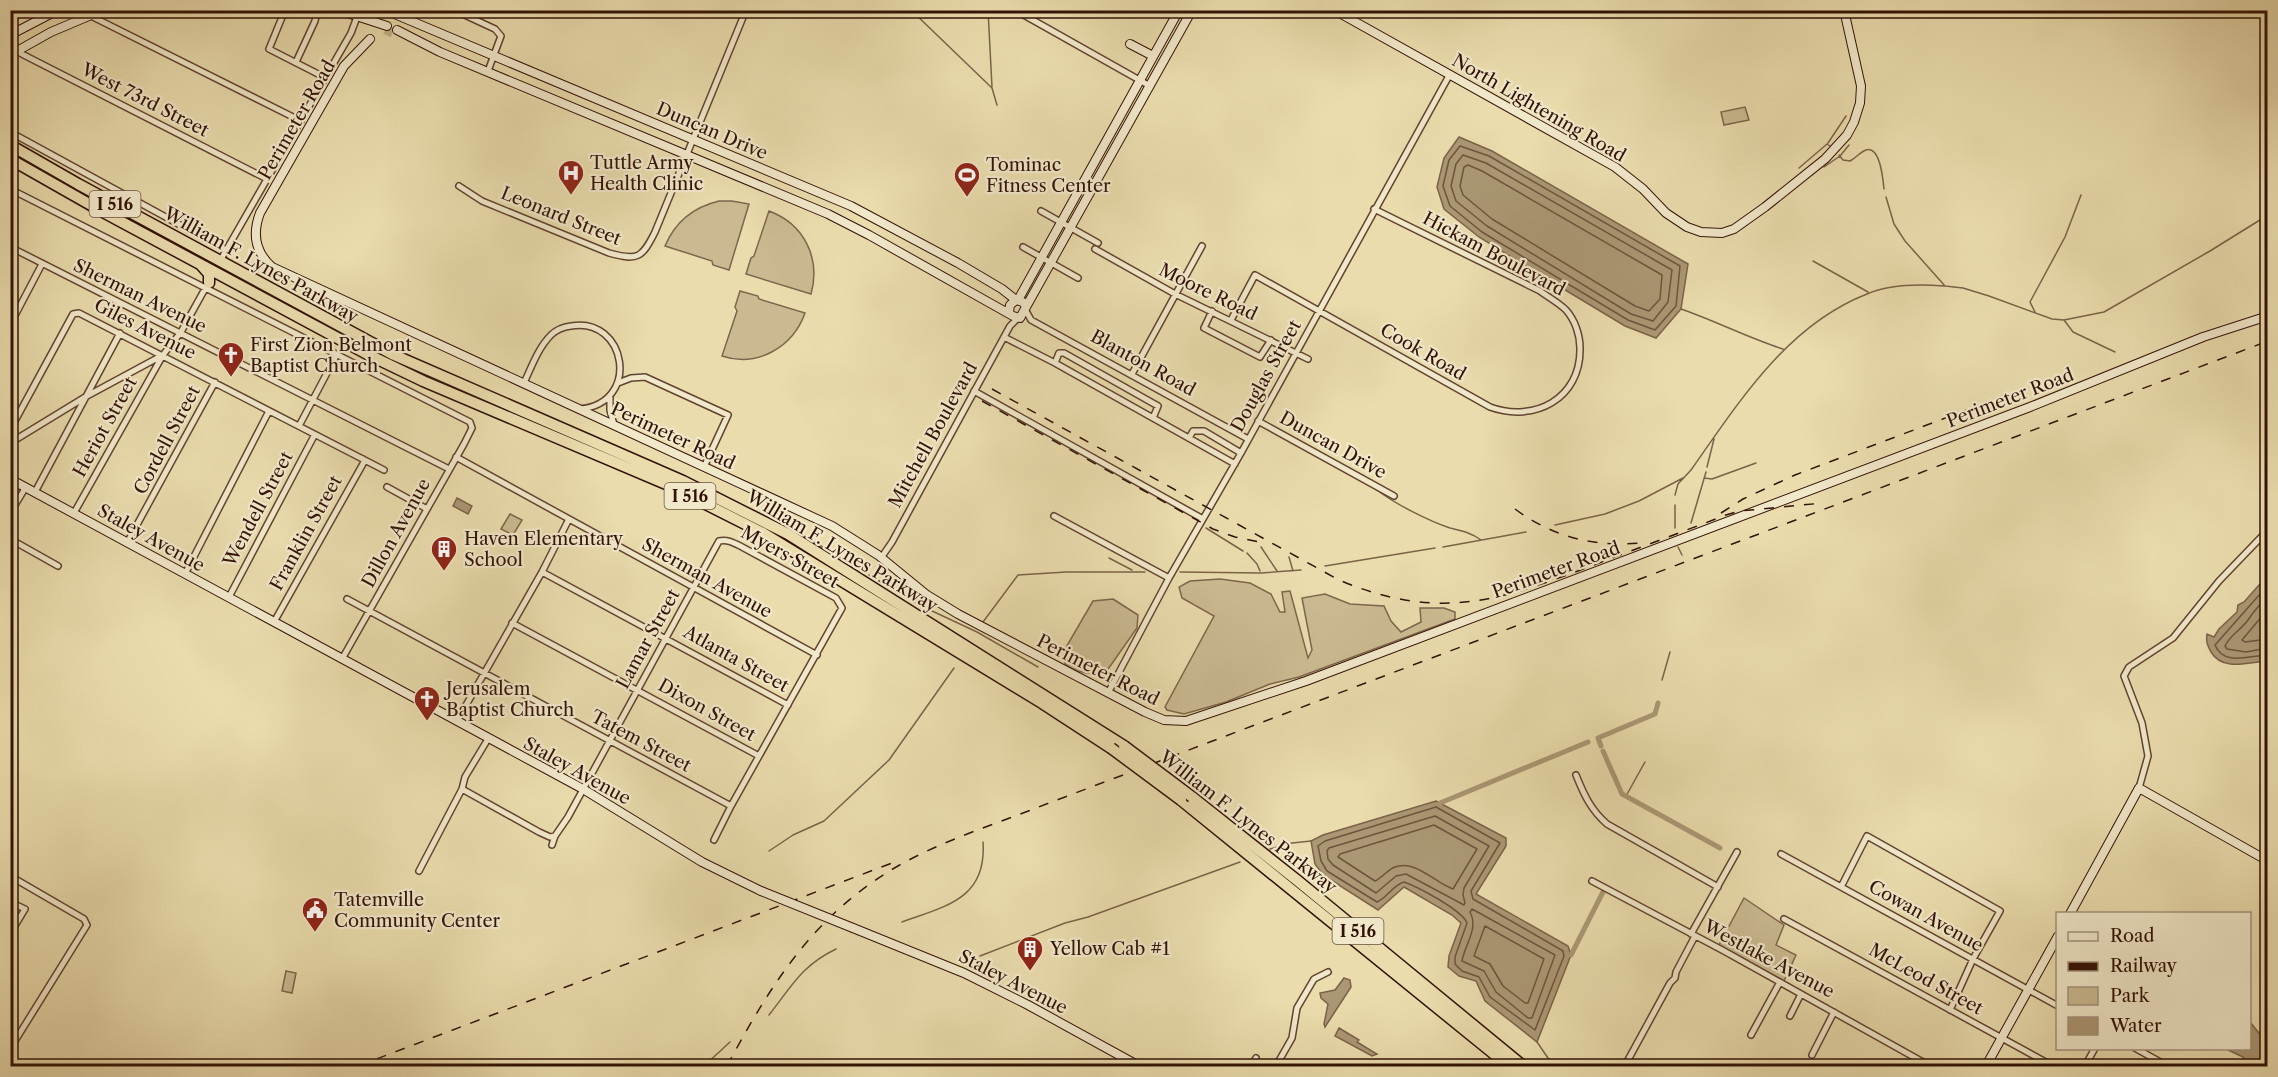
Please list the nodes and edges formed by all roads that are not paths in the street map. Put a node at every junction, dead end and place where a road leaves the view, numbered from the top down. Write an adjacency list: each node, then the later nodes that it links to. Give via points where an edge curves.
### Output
1 (58, 10): 20 (street)
2 (103, 10): 15 (street)
3 (285, 10): 26 (street, via 269,49)
4 (317, 10): 26 (street)
5 (338, 10): 16 (street)
6 (384, 10): 24 (street, Duncan Drive)
7 (454, 10): 24 (street, via 495,29 501,36)
8 (746, 10): 34 (street, Leonard Street)
9 (1015, 10): 17 (street)
10 (1027, 10): 17 (street)
11 (1179, 10): 25 (street)
12 (1192, 10): 31 (street)
13 (1334, 10): 28 (street, North Lightening Road)
14 (1844, 10): 28 (street, North Lightening Road, via 1861,86 1860,103 1847,135 1825,159 1766,207 1722,233 1687,227 1615,167)
15 (88, 13): 23 (street); 32 (street)
16 (361, 15): 18 (street); 29 (street)
17 (1028, 18): 30 (street)
18 (386, 28)
19 (396, 32): 27 (street, Duncan Drive)
20 (10, 35)
21 (370, 39): 93 (street, Perimeter Road, via 344,66 261,213 255,235 258,249 265,261 280,272)
22 (1130, 44): 25 (street)
23 (12, 51): 40 (street, West 73rd Street)
24 (494, 56): 27 (street); 34 (street, Duncan Drive)
25 (1153, 56): 30 (street)
26 (296, 62): 29 (street)
27 (488, 71): 38 (street, Duncan Drive)
28 (1450, 74): 45 (street, Douglas Street)
29 (324, 77): 32 (street)
30 (1140, 80): 31 (street); 41 (street)
31 (1150, 86): 43 (street)
32 (301, 121): 40 (street)
33 (10, 132): 35 (street)
34 (693, 139): 38 (street, Leonard Street); 47 (street, Duncan Drive)
35 (28, 142): 37 (highway); 58 (street)
36 (10, 145): 37 (highway, William F. Lynes Parkway / I 516)
37 (22, 152): 61 (highway, William F. Lynes Parkway / I 516)
38 (687, 155): 42 (street, Leonard Street, via 650,241 636,257 601,249 482,201); 51 (street, Duncan Drive)
39 (10, 159): 60 (highway, William F. Lynes Parkway / I 516)
40 (267, 179): 58 (street)
41 (1084, 181): 43 (street); 48 (street)
42 (459, 186)
43 (1094, 187): 50 (street)
44 (10, 189): 66 (street)
45 (1374, 209): 72 (street, Douglas Street); 91 (street, Hickam Boulevard, via 1540,291 1565,309 1580,344 1580,362)
46 (1041, 211): 48 (street)
47 (871, 217): 49 (street, Duncan Drive); 51 (street)
48 (1061, 222): 50 (street); 59 (street)
49 (886, 225): 52 (street); 67 (street, Duncan Drive)
50 (1071, 228): 53 (street); 63 (street)
51 (863, 232): 52 (street, Duncan Drive)
52 (877, 239): 74 (street, Duncan Drive)
53 (1098, 243)
54 (1202, 246): 69 (street)
55 (10, 247): 62 (street, Sherman Avenue)
56 (1023, 247): 59 (street)
57 (1095, 249): 69 (street, Moore Road)
58 (226, 250): 61 (street)
59 (1041, 259): 63 (street); 68 (street)
60 (197, 261): 64 (highway, William F. Lynes Parkway / I 516); 66 (highway, via 208,272)
61 (220, 261): 158 (highway, William F. Lynes Parkway / I 516, bridge, via 394,355 683,481 767,523 1124,746)
62 (42, 264): 79 (street); 81 (street, Sherman Avenue)
63 (1052, 264): 65 (street); 71 (street)
64 (227, 277): 66 (highway, via 216,277); 158 (highway, William F. Lynes Parkway / I 516, bridge, via 423,381 666,484 746,524 1042,703)
65 (1078, 278)
66 (207, 286): 81 (street); 86 (street)
67 (1005, 291): 68 (street); 70 (street, Duncan Drive)
68 (1023, 291): 70 (street)
69 (1175, 294): 73 (street, Moore Road); 90 (street)
70 (1017, 300): 71 (street); 74 (street, via 1010,305)
71 (1026, 309): 76 (street); 77 (street)
72 (1319, 310): 78 (street, Cook Road, via 1255,274); 85 (street, Douglas Street); 91 (street, Cook Road, via 1502,411 1525,413 1546,406)
73 (1212, 311): 78 (street, Moore Road); 84 (street, via 1204,328 1260,357)
74 (1010, 313): 76 (street); 80 (street, Mitchell Boulevard)
75 (2268, 316): 148 (street, Perimeter Road, via 2203,337 2030,407 1199,718 1164,720)
76 (1019, 318): 77 (street); 80 (street, Mitchell Boulevard)
77 (1031, 320): 90 (street, Blanton Road)
78 (1231, 320): 84 (street, Moore Road)
79 (10, 326)
80 (1010, 326): 83 (street, Mitchell Boulevard)
81 (181, 332): 87 (street); 98 (street, Sherman Avenue)
82 (120, 333): 87 (street, Giles Avenue); 96 (street); 105 (street, Giles Avenue, via 79,313 73,314)
83 (1004, 337): 89 (street); 95 (street, Mitchell Boulevard)
84 (1270, 340): 85 (street, Moore Road)
85 (1296, 352): 88 (street, Moore Road); 102 (street, Douglas Street)
86 (337, 354): 98 (street); 111 (street, Dillon Avenue, via 470,422 472,428)
87 (163, 355): 92 (street, Giles Avenue); 96 (street); 124 (street, Heriot Street)
88 (1308, 359)
89 (1055, 363): 101 (street); 101 (street, via 1059,353 1064,353 1158,405)
90 (1132, 374): 108 (street, Blanton Road)
91 (1574, 378)
92 (215, 382): 100 (street, Giles Avenue); 131 (street, Cordell Street)
93 (524, 383): 94 (street, via 552,334 560,328 578,325 601,331 610,339 619,354); 99 (street, Perimeter Road)
94 (618, 384): 97 (street); 114 (street, via 645,377 728,415)
95 (974, 391): 127 (street); 132 (street, Mitchell Boulevard)
96 (87, 396): 109 (street); 120 (street)
97 (610, 398): 99 (street); 104 (street)
98 (312, 399): 103 (street); 116 (street, Sherman Avenue)
99 (579, 409): 104 (street, Perimeter Road)
100 (269, 411): 103 (street, Giles Avenue); 135 (street)
101 (1152, 418): 107 (street)
102 (1258, 421): 108 (street, Douglas Street); 121 (street, Duncan Drive)
103 (299, 426): 106 (street, Giles Avenue)
104 (616, 427): 114 (street, Perimeter Road)
105 (10, 430)
106 (314, 436): 112 (street, Giles Avenue); 138 (street, Wendell Street)
107 (1189, 438): 110 (street, via 1193,431 1204,431); 113 (street)
108 (1248, 439): 110 (street, Douglas Street)
109 (10, 443)
110 (1241, 453): 113 (street, Douglas Street)
111 (456, 457): 116 (street, Dillon Avenue); 126 (street, Sherman Avenue)
112 (363, 459): 115 (street, Giles Avenue); 141 (street, Franklin Street)
113 (1235, 464): 127 (street, Douglas Street)
114 (704, 467): 132 (street, Perimeter Road, via 832,526)
115 (384, 470)
116 (449, 470): 122 (street, Dillon Avenue)
117 (10, 479): 118 (street, Staley Avenue)
118 (26, 487): 120 (street, Staley Avenue); 123 (street)
119 (387, 487): 122 (street)
120 (35, 492): 124 (street, Staley Avenue)
121 (1395, 496)
122 (427, 509): 140 (street, Dillon Avenue)
123 (10, 513)
124 (74, 513): 131 (street, Staley Avenue)
125 (1054, 516): 136 (street)
126 (569, 519): 134 (street); 137 (street, Sherman Avenue)
127 (1203, 519): 136 (street, Douglas Street)
128 (2268, 530): 155 (street, via 2219,581 2173,638 2129,667 2124,676 2142,723 2148,756)
129 (10, 539): 133 (street)
130 (719, 541): 137 (street, Lamar Street); 144 (street, Myers Street, via 729,540 742,546 837,598 842,608)
131 (127, 543): 135 (street, Staley Avenue)
132 (881, 558): 148 (street, Perimeter Road, via 950,610)
133 (58, 566)
134 (542, 572): 142 (street); 143 (street, Atlanta Street)
135 (185, 574): 138 (street, Staley Avenue)
136 (1169, 578): 148 (street, Douglas Street)
137 (694, 588): 143 (street, Lamar Street); 144 (street, Sherman Avenue)
138 (229, 597): 141 (street, Staley Avenue)
139 (347, 598): 140 (street, Tatem Street)
140 (370, 611): 145 (street, Dillon Avenue); 146 (street, Tatem Street)
141 (274, 622): 145 (street, Staley Avenue)
142 (512, 623): 146 (street); 147 (street, Dixon Street)
143 (666, 638): 147 (street, Lamar Street); 149 (street, Atlanta Street)
144 (817, 655): 149 (street)
145 (342, 659): 150 (street, Staley Avenue)
146 (484, 674): 150 (street); 152 (street, Tatem Street)
147 (638, 689): 152 (street, Lamar Street); 153 (street, Dixon Street)
148 (1108, 693)
149 (788, 705): 153 (street)
150 (457, 721): 151 (street, Staley Avenue)
151 (488, 739): 156 (street); 157 (street, Staley Avenue)
152 (609, 741): 157 (street, Lamar Street); 159 (street, Tatem Street)
153 (759, 756): 159 (street)
154 (1576, 775): 169 (street, via 1589,805 1607,824)
155 (2139, 788): 165 (street); 172 (street)
156 (462, 789): 160 (street, via 539,832); 166 (street)
157 (583, 789): 160 (street, Lamar Street); 195 (street, Staley Avenue, bridge, via 702,862 761,891 964,973)
158 (1186, 799): 198 (highway, William F. Lynes Parkway / I 516); 199 (highway, William F. Lynes Parkway / I 516, via 1298,881)
159 (731, 806): 161 (street)
160 (555, 836): 162 (street, Lamar Street)
161 (714, 840)
162 (552, 845)
163 (1737, 852): 169 (street)
164 (1781, 854): 170 (street, Cowan Avenue)
165 (2268, 861)
166 (419, 871)
167 (10, 876): 188 (street, via 84,919 87,925)
168 (1592, 881): 175 (street, Westlake Avenue)
169 (1718, 886): 175 (street)
170 (1841, 886): 177 (street, Cowan Avenue); 177 (street, via 1867,836 2000,910)
171 (10, 902): 174 (street, via 25,909)
172 (2071, 912)
173 (1784, 919): 183 (street, McLeod Street)
174 (10, 934)
175 (1693, 935): 179 (street, Westlake Avenue); 193 (street, via 1675,978)
176 (2056, 942): 180 (street)
177 (1973, 959): 180 (street, Cowan Avenue); 183 (street)
178 (1328, 972): 197 (street, via 1314,979 1297,1008 1292,1038)
179 (1780, 982): 181 (street, Westlake Avenue); 186 (street)
180 (2030, 990): 182 (street, Cowan Avenue); 187 (street)
181 (1801, 994): 184 (street, Westlake Avenue); 185 (street)
182 (2056, 1005)
183 (1950, 1010): 187 (street, McLeod Street)
184 (1834, 1012): 191 (street); 200 (street, Westlake Avenue)
185 (1790, 1016)
186 (1751, 1035)
187 (2001, 1038): 201 (street); 202 (street, McLeod Street)
188 (10, 1049)
189 (2094, 1050): 203 (street)
190 (2139, 1050): 194 (street)
191 (1812, 1055)
192 (1256, 1058): 196 (street)
193 (1628, 1060)
194 (2162, 1063)
195 (1139, 1066)
196 (1251, 1066)
197 (1276, 1066)
198 (1509, 1066)
199 (1523, 1066)
200 (1930, 1066)
201 (1986, 1066)
202 (2053, 1066)
203 (2085, 1066)

